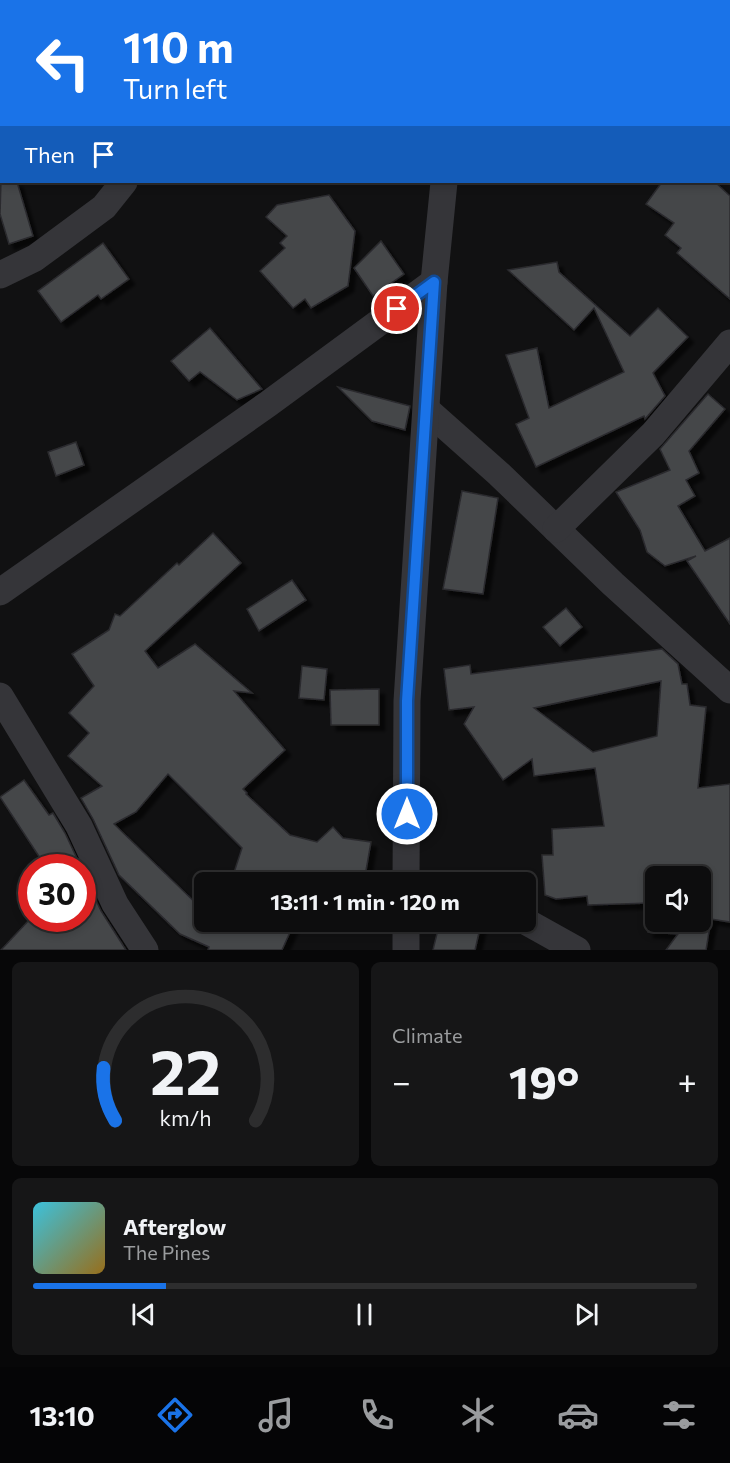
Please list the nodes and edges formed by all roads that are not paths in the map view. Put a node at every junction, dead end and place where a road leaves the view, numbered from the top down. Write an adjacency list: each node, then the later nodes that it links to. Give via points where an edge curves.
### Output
1 (123, 183): 3 (street, via 104,207 35,258)
2 (444, 183): 4 (street)
3 (0, 275)
4 (434, 282): 6 (street); 8 (street)
5 (730, 343): 7 (street, via 653,434)
6 (427, 410): 7 (street); 11 (street, via 407,701)
7 (556, 529): 9 (street)
8 (0, 592)
9 (730, 690)
10 (0, 696): 14 (street, via 79,826 115,904)
11 (406, 872)
12 (536, 927): 16 (street)
13 (406, 932): 15 (street)
14 (145, 950)
15 (406, 950)
16 (577, 950)

